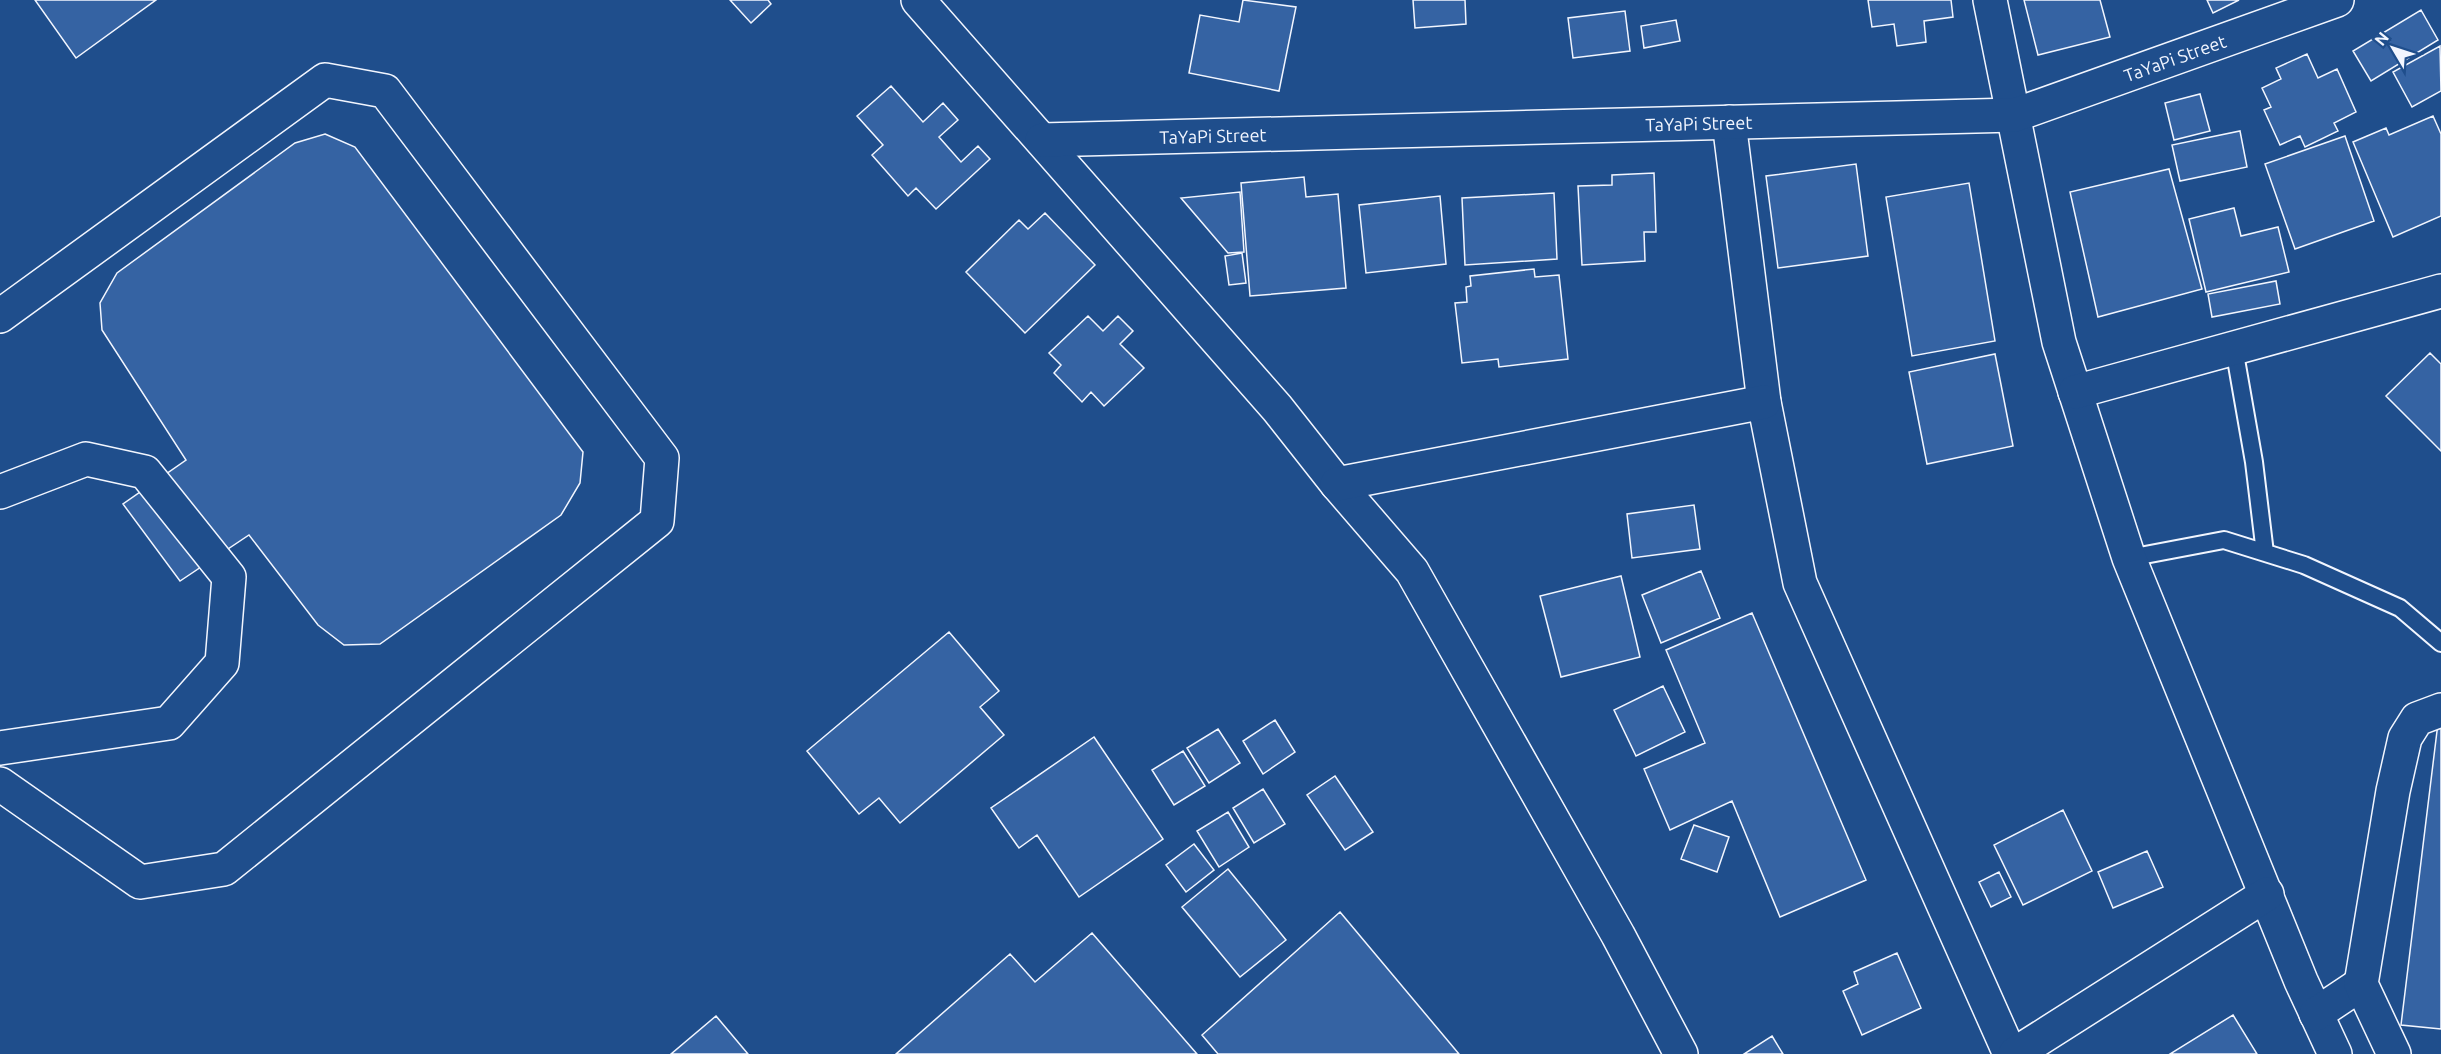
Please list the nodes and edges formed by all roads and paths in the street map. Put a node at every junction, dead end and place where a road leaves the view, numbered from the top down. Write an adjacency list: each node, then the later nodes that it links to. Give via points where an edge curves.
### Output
1 (918, 0): 6 (street)
2 (1990, 0): 4 (street)
3 (2337, 0): 4 (street, TaYaPi Street)
4 (2015, 115): 5 (street, TaYaPi Street); 10 (street, via 2059,342)
5 (1728, 122): 6 (street, TaYaPi Street); 11 (street)
6 (1042, 140): 12 (street, via 1277,408)
7 (2441, 291): 9 (street)
8 (0, 316): 19 (street, via 325,80 386,91 662,458 657,521 224,869 140,882)
9 (2234, 348): 10 (street); 14 (lane)
10 (2075, 392): 15 (street)
11 (1764, 402): 12 (street); 24 (street, via 1800,583)
12 (1337, 484): 23 (street, via 1412,571)
13 (0, 492): 18 (street, via 86,459 146,472 229,577 222,663 169,723)
14 (2265, 553): 15 (lane, via 2224,540); 16 (lane, via 2304,565 2400,608)
15 (2129, 558): 20 (street)
16 (2441, 643)
17 (2441, 710): 21 (street, via 2417,719 2405,738)
18 (0, 748)
19 (0, 784)
20 (2266, 894): 22 (street); 25 (street)
21 (2361, 984): 22 (street); 27 (street)
22 (2316, 1014): 26 (street)
23 (1681, 1054)
24 (2010, 1054)
25 (2015, 1054)
26 (2335, 1054)
27 (2394, 1054)

